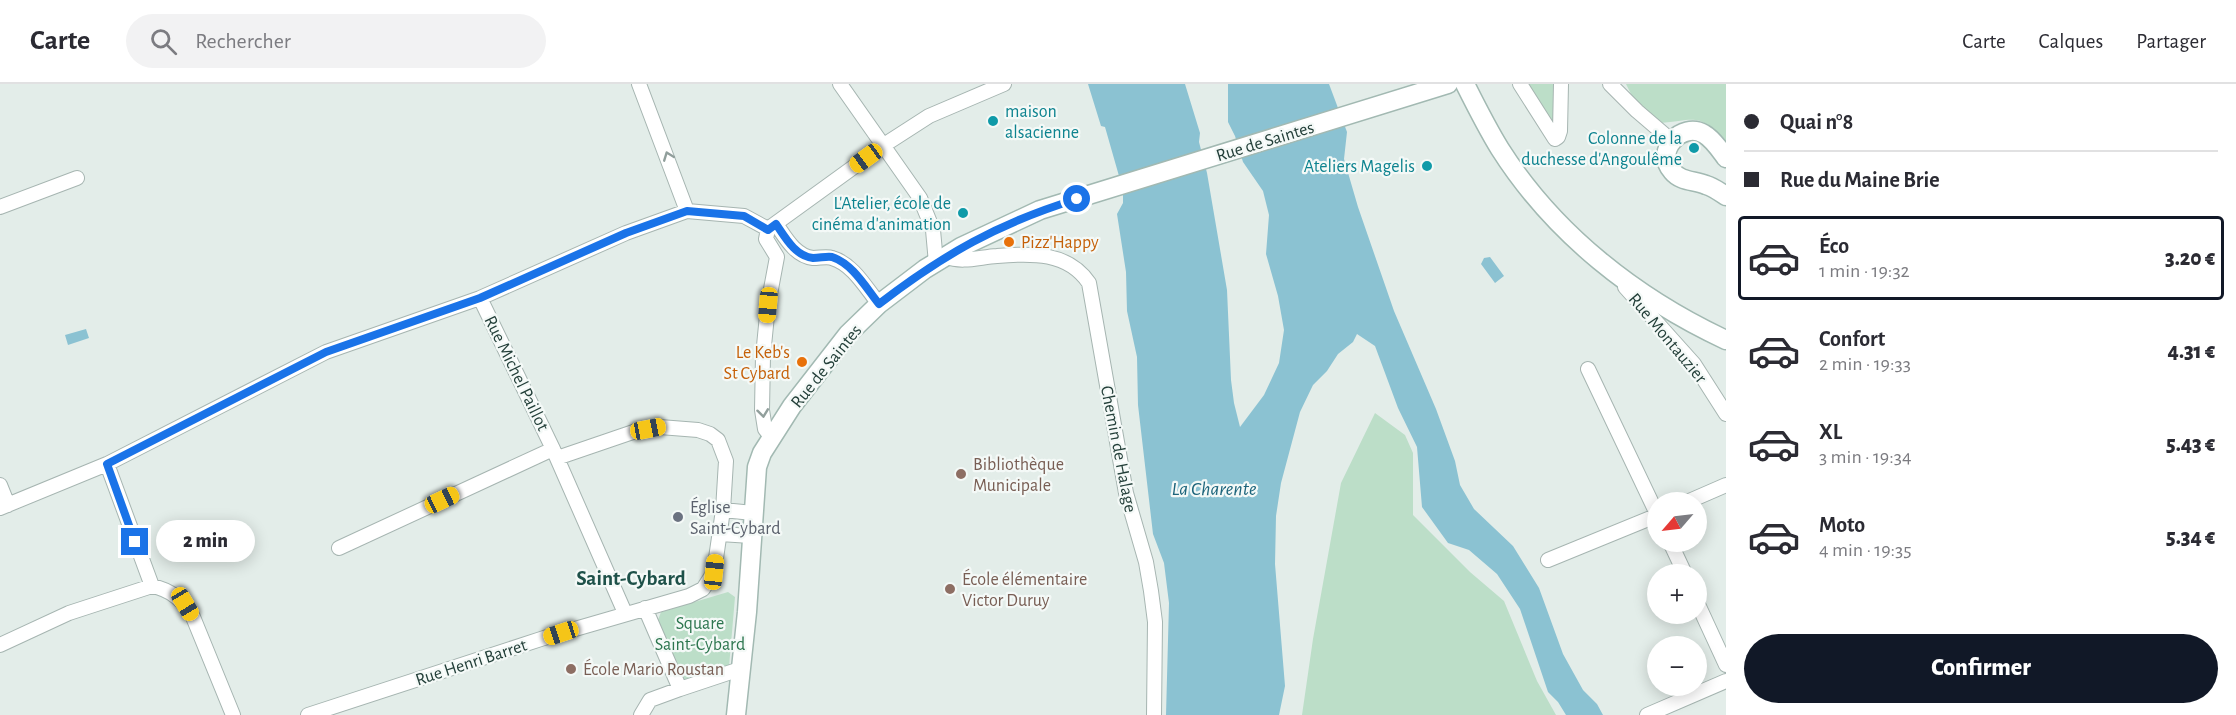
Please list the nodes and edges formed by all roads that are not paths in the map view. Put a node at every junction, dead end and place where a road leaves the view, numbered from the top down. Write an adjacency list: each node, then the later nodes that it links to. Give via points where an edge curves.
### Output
1 (639, 84): 15 (street, one-way to 1)
2 (840, 84): 10 (street)
3 (1004, 84): 10 (street, via 929,116)
4 (1448, 84): 18 (main road, Rue de Saintes, via 1040,210)
5 (1465, 84): 23 (main road, via 1512,166 1572,236)
6 (1520, 84): 7 (street, via 1555,139 1560,131)
7 (1561, 84)
8 (1610, 84): 9 (street)
9 (1672, 141): 11 (main road, via 1684,132 1697,131); 13 (main road, via 1666,159 1672,172)
10 (884, 145): 16 (street); 17 (street, via 920,198)
11 (1726, 158)
12 (77, 178): 14 (street)
13 (1726, 196)
14 (0, 207)
15 (687, 211): 16 (street, via 744,216); 24 (street, via 626,233)
16 (772, 226): 19 (street); 21 (street, via 766,239)
17 (933, 230): 22 (street); 22 (street)
18 (978, 238): 20 (street, via 987,250); 22 (main road, Rue de Saintes)
19 (790, 244): 21 (street); 25 (street, via 812,258 831,257 844,264)
20 (998, 255): 22 (street, Chemin de Halage, via 968,260); 57 (street, Chemin de Halage, via 1054,257 1073,265 1089,284 1125,493 1151,591 1155,622)
21 (777, 257): 29 (street, one-way to 29, via 763,356 762,410 765,429)
22 (945, 257): 25 (main road, Rue de Saintes)
23 (1606, 266): 26 (main road, via 1639,291); 28 (street, Rue Montauzier, via 1694,364)
24 (480, 298): 30 (street, Rue Michel Paillot); 31 (street, via 326,352)
25 (879, 304): 29 (main road, Rue de Saintes, via 848,334)
26 (1726, 340)
27 (1588, 369): 34 (street)
28 (1726, 414)
29 (772, 438): 38 (main road, Rue de Saintes, via 757,467)
30 (555, 453): 37 (street, via 660,427 710,434 718,440 726,461); 42 (street); 46 (street, Rue Michel Paillot)
31 (107, 464): 36 (street); 44 (street)
32 (0, 485): 36 (street)
33 (1726, 485): 35 (street)
34 (1647, 492)
35 (1707, 493)
36 (4, 506)
37 (723, 510): 38 (street); 40 (street)
38 (753, 513): 41 (main road, Rue de Saintes)
39 (1647, 520): 43 (street)
40 (720, 534): 41 (street); 45 (street, Rue Henri Barret, via 714,572 703,589)
41 (751, 536): 50 (main road, Rue de Saintes)
42 (339, 548)
43 (1548, 560)
44 (152, 586): 48 (street, via 69,613); 53 (street, via 165,588 185,604)
45 (645, 608): 46 (street, Rue Henri Barret); 52 (street)
46 (625, 613): 54 (street, Rue Henri Barret)
47 (1707, 624): 49 (street)
48 (0, 645)
49 (1726, 666)
50 (740, 669): 52 (street); 56 (main road, Rue de Saintes)
51 (1726, 681): 58 (street)
52 (680, 689): 55 (street, via 650,700)
53 (233, 715)
54 (308, 715)
55 (641, 715)
56 (736, 715)
57 (1154, 715)
58 (1647, 715)

